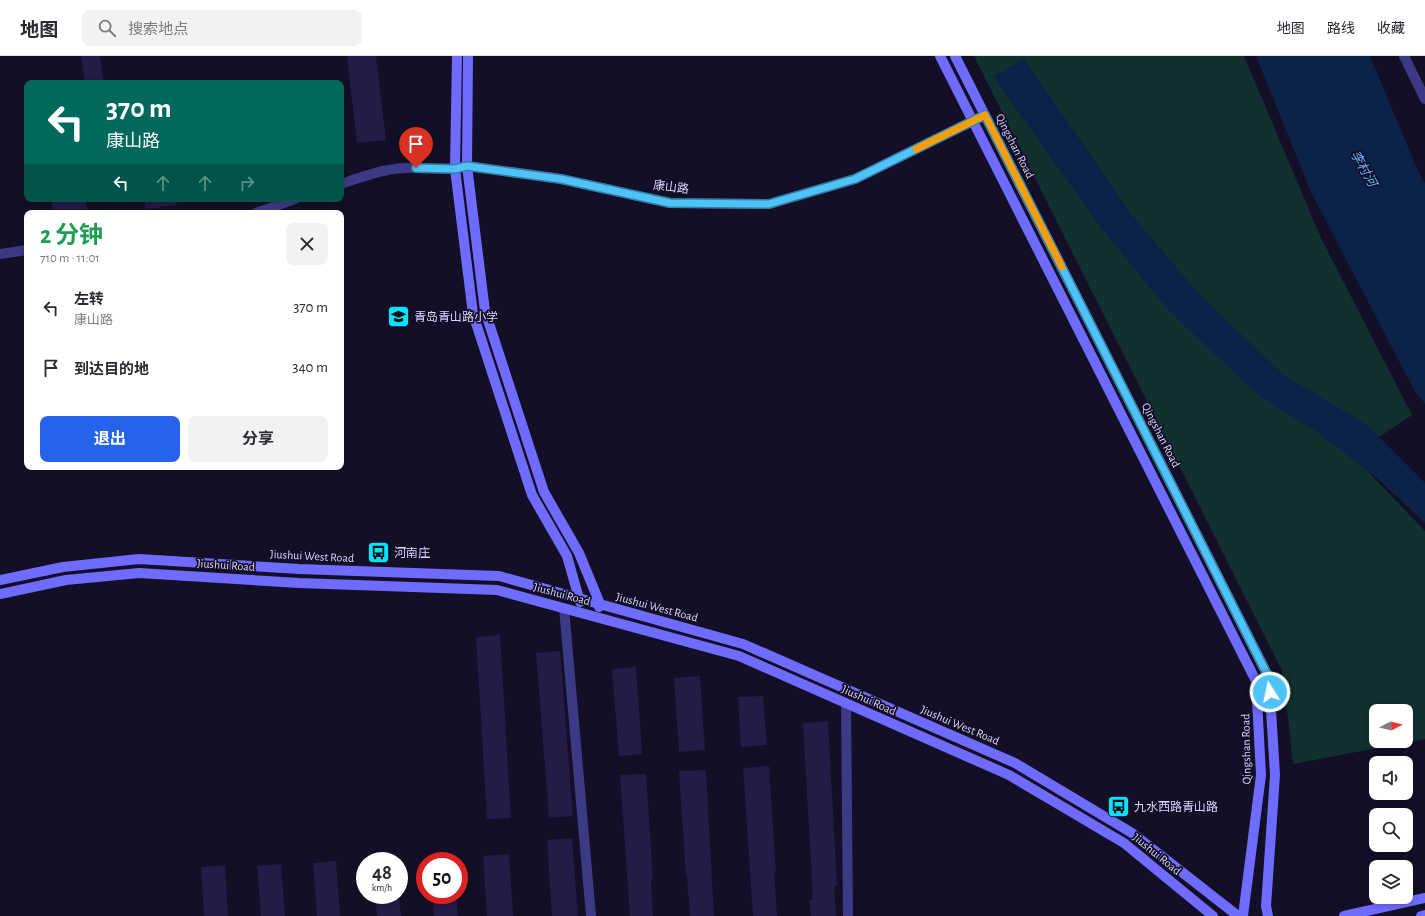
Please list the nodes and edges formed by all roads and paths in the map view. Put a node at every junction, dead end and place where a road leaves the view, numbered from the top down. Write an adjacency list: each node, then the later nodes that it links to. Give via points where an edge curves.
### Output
1 (457, 56): 10 (main road)
2 (468, 56): 9 (main road)
3 (940, 56): 8 (main road, Qingshan Road)
4 (955, 56): 7 (main road, Qingshan Road)
5 (1404, 56): 6 (street)
6 (1425, 99)
7 (985, 115): 8 (street, 康山路); 31 (main road, Qingshan Road, via 1269,678 1275,775 1266,906)
8 (973, 122): 9 (street, 康山路, via 855,179 769,204 670,203 561,179); 30 (main road, Qingshan Road, via 1256,681 1262,775)
9 (467, 166): 10 (street, 康山路); 19 (main road, via 485,311 544,492 579,553)
10 (455, 169): 11 (street, 康山路, via 403,168 375,173); 18 (main road, via 473,314 532,495 567,556)
11 (344, 183)
12 (287, 202): 13 (street)
13 (264, 210)
14 (24, 250): 15 (street)
15 (0, 254)
16 (0, 580): 18 (main road, Jiushui West Road, via 63,567 139,560 499,576)
17 (0, 594): 20 (main road, Jiushui Road, via 66,580 139,572 298,583 497,590)
18 (580, 599): 19 (main road, Jiushui West Road); 21 (main road)
19 (600, 604): 22 (main road); 29 (main road, Jiushui West Road, via 743,644 1015,763 1132,832)
20 (564, 608): 21 (main road, Jiushui Road); 26 (street)
21 (580, 612): 22 (main road, Jiushui Road)
22 (597, 617): 23 (main road, Jiushui Road, via 739,656)
23 (846, 704): 27 (street); 28 (main road, Jiushui Road, via 1009,775 1124,843)
24 (1425, 898): 32 (main road)
25 (1425, 915): 33 (main road)
26 (591, 916)
27 (848, 916)
28 (1213, 916)
29 (1238, 916)
30 (1243, 916)
31 (1268, 916)
32 (1344, 916)
33 (1421, 916)

